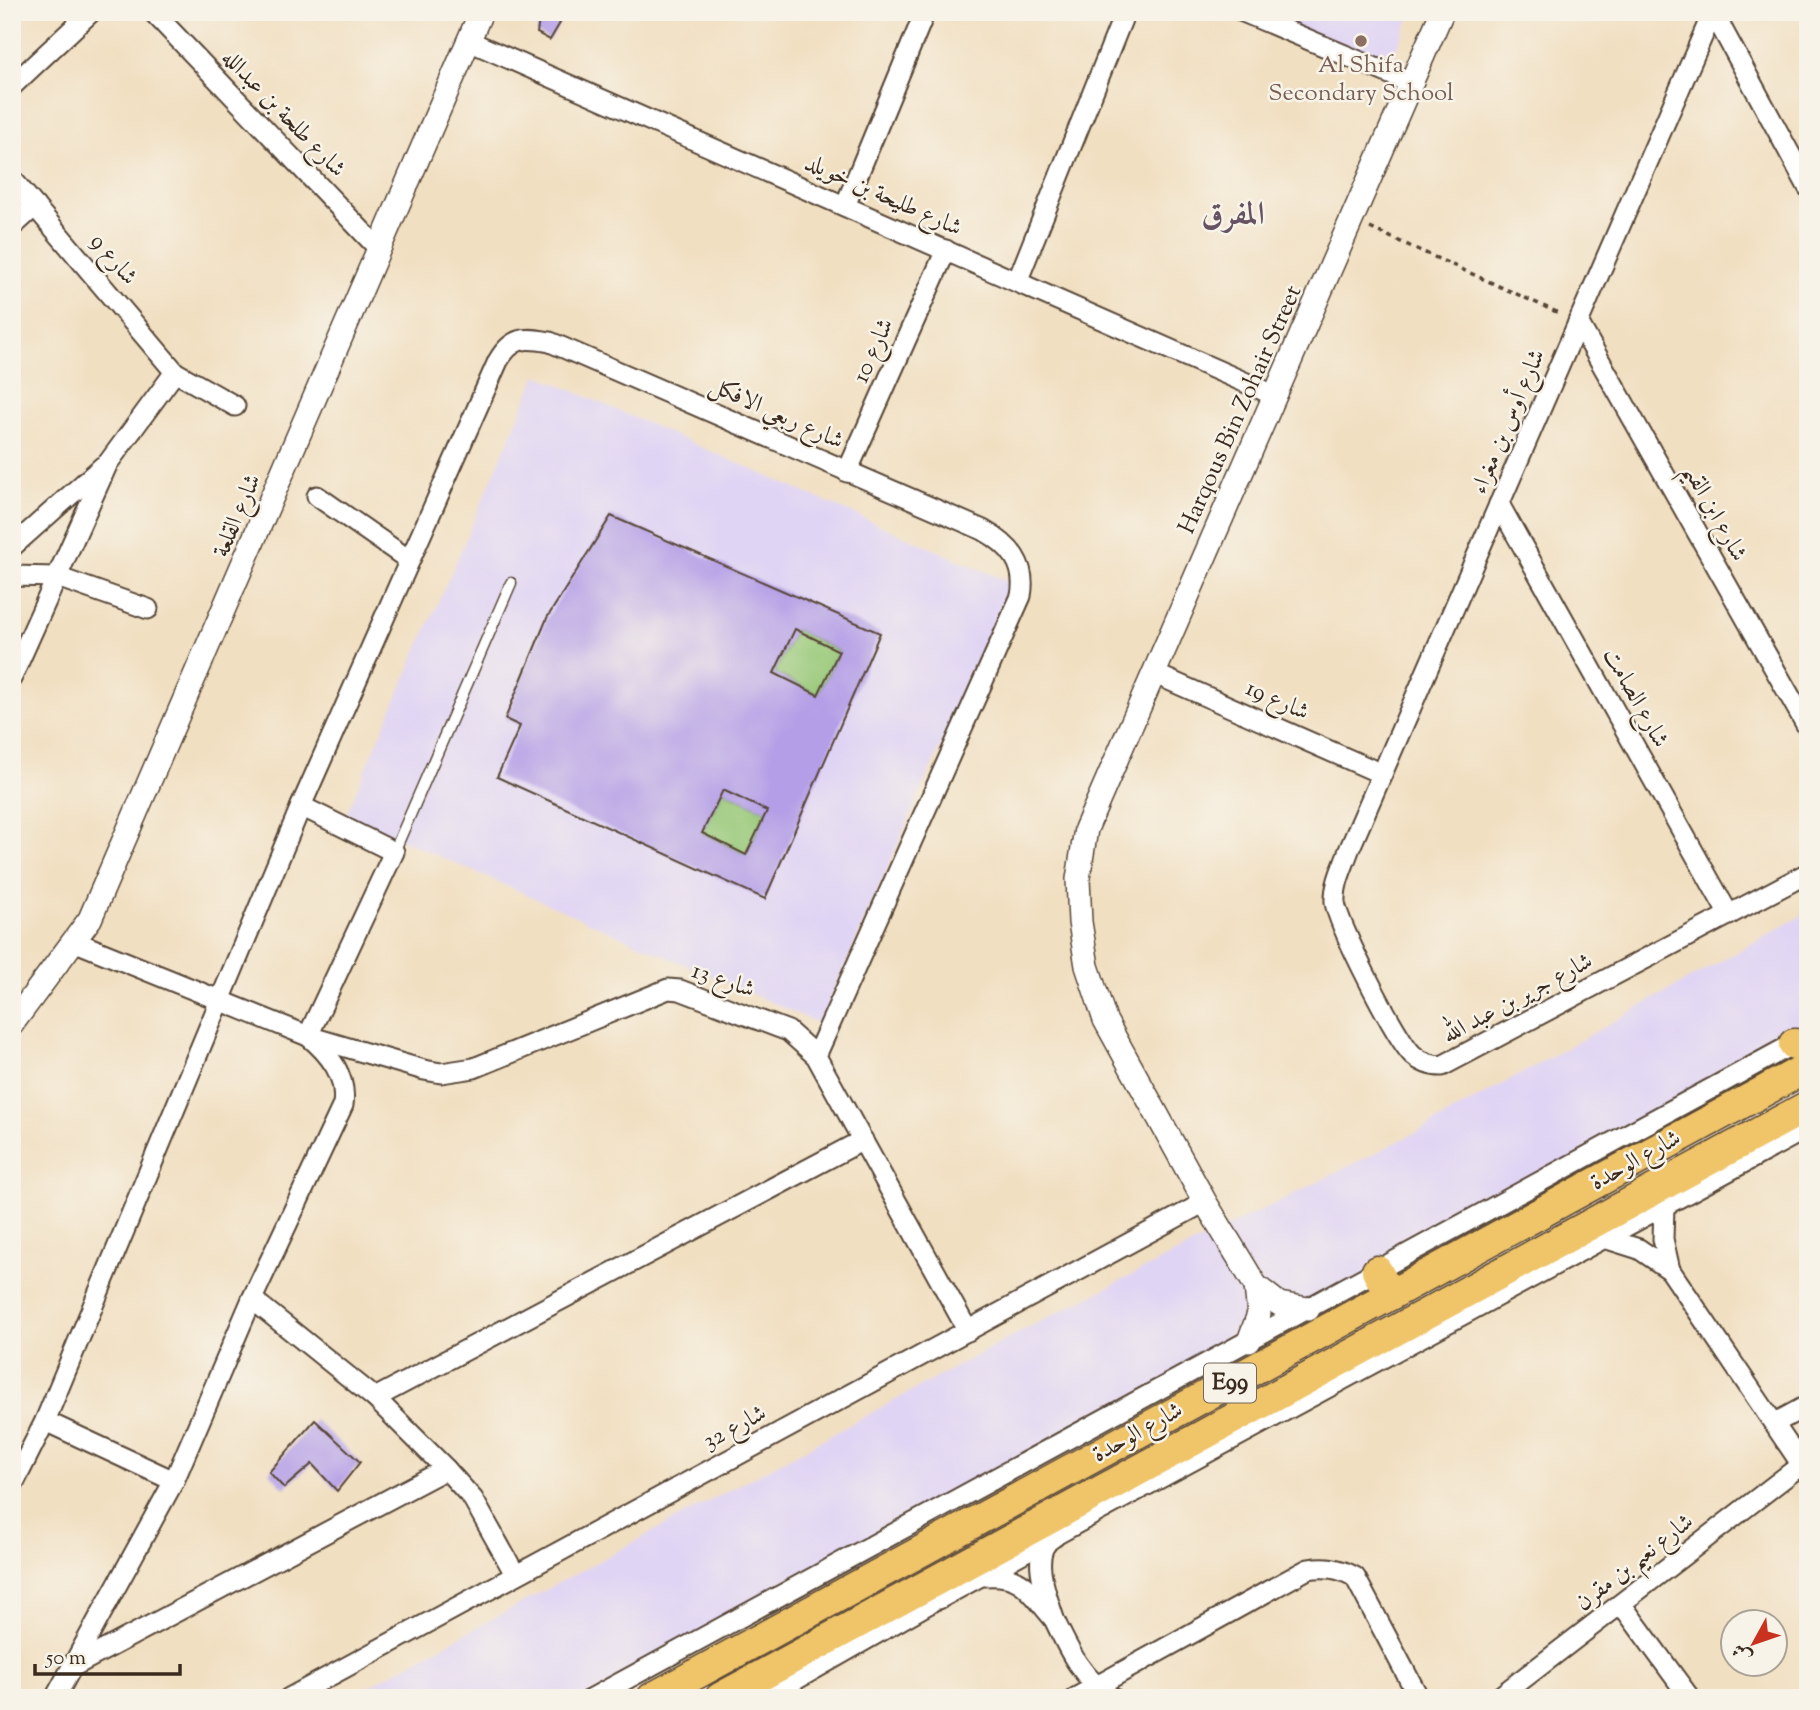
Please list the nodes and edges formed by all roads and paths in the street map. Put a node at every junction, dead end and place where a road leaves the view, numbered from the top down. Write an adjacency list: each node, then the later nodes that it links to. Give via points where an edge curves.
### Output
1 (91, 12): 11 (street)
2 (153, 12): 18 (street, شارع طلحة بن عبدالله)
3 (481, 12): 9 (street, شارع القلعة)
4 (925, 12): 15 (street)
5 (1125, 12): 20 (street)
6 (1243, 12): 10 (street)
7 (1442, 12): 10 (street, Harqous Bin Zohair Street)
8 (1713, 12): 13 (street); 21 (street, شارع أوس بن مغراء)
9 (469, 41): 15 (street, شارع طليحة بن خويلد); 18 (street, شارع القلعة)
10 (1411, 83): 16 (street, Harqous Bin Zohair Street)
11 (12, 86)
12 (12, 179): 14 (street, شارع 9)
13 (1808, 187)
14 (35, 206): 17 (street); 22 (street, شارع 9)
15 (845, 206): 19 (street, شارع طليحة بن خويلد)
16 (1352, 220): 21 (path); 23 (street, Harqous Bin Zohair Street)
17 (12, 227)
18 (379, 248): 44 (street, شارع القلعة, via 157,767)
19 (946, 250): 20 (street, شارع طليحة بن خويلد); 26 (street, شارع 10)
20 (1017, 282): 23 (street, شارع طليحة بن خويلد)
21 (1578, 322): 28 (street, شارع أوس بن مغراء); 37 (street, شارع ابن القيم)
22 (176, 372): 24 (street, شارع 9); 25 (street)
23 (1276, 396): 35 (street, Harqous Bin Zohair Street)
24 (235, 406)
25 (108, 463): 29 (street); 32 (street)
26 (847, 472): 30 (street, شارع ربعي الافكل, via 550,342 522,338 505,349); 49 (street, شارع ربعي الافكل, via 983,530 1005,544 1018,561 1024,580 1021,596)
27 (317, 496): 30 (street)
28 (1499, 504): 38 (street, شارع أوس بن مغراء); 43 (street, شارع الصامت)
29 (12, 547)
30 (409, 561): 39 (street)
31 (12, 576): 32 (street)
32 (57, 577): 34 (street); 36 (street)
33 (511, 583): 41 (lane)
34 (148, 609)
35 (1153, 673): 38 (street, شارع 19); 55 (street, Harqous Bin Zohair Street, via 1086,828 1078,879 1080,922 1087,966 1105,1020)
36 (12, 677)
37 (1808, 728)
38 (1382, 774): 40 (street, شارع أوس بن مغراء)
39 (301, 806): 41 (street); 45 (street)
40 (1349, 850): 43 (street, شارع جرير بن عبد الله, via 1335,887 1335,903 1347,940 1410,1052 1433,1066 1458,1059)
41 (394, 852): 47 (street)
42 (1808, 873): 43 (street, شارع جرير بن عبد الله)
43 (1729, 915)
44 (76, 942): 45 (street, شارع 13); 46 (street, شارع القلعة)
45 (217, 1002): 47 (street, شارع 13); 68 (street)
46 (12, 1024)
47 (308, 1037): 49 (street, شارع 13, via 442,1073 474,1068 668,989 788,1031); 62 (street, via 324,1049 338,1070 343,1105)
48 (1804, 1048): 60 (main road, شارع الوحدة / E99)
49 (816, 1056): 52 (street, شارع 13)
50 (1808, 1106): 53 (main road, شارع الوحدة / E99)
51 (1808, 1128): 54 (street)
52 (863, 1140): 64 (street, شارع 13); 66 (street)
53 (1742, 1142): 54 (main road); 58 (main road, شارع الوحدة / E99)
54 (1724, 1172): 56 (street)
55 (1205, 1202): 61 (street, Harqous Bin Zohair Street); 64 (street, شارع 32)
56 (1664, 1206): 57 (street); 59 (street, via 1663,1239)
57 (1604, 1238): 58 (street); 59 (street, via 1639,1249)
58 (1534, 1266): 72 (main road, شارع الوحدة / E99); 75 (street)
59 (1670, 1270): 69 (street)
60 (1384, 1283): 63 (street); 88 (main road, شارع الوحدة / E99)
61 (1256, 1286): 63 (street, via 1279,1304); 65 (street, via 1259,1314)
62 (252, 1298): 66 (street); 73 (street)
63 (1308, 1309): 65 (street)
64 (968, 1331): 77 (street, شارع 32)
65 (1249, 1341): 87 (street)
66 (375, 1398): 70 (street)
67 (1808, 1405): 69 (street)
68 (45, 1421): 73 (street); 74 (street)
69 (1775, 1423): 71 (street)
70 (446, 1469): 77 (street, via 473,1499); 83 (street)
71 (1804, 1469): 81 (street, شارع نعيم بن مقرن)
72 (1127, 1478): 75 (street); 80 (main road, شارع الوحدة / E99)
73 (174, 1481): 83 (street)
74 (12, 1487)
75 (1105, 1508): 76 (street)
76 (1055, 1536): 78 (street); 82 (street, via 1043,1549 1041,1568)
77 (515, 1574): 86 (street, شارع 32)
78 (977, 1576): 79 (street); 82 (street, via 1009,1575 1021,1581)
79 (939, 1598): 80 (street); 90 (street)
80 (891, 1605): 89 (main road, شارع الوحدة / E99)
81 (1622, 1605): 94 (street, شارع نعيم بن مقرن); 95 (street)
82 (1054, 1619): 84 (street, via 1071,1656)
83 (72, 1667): 85 (street)
84 (1095, 1687): 91 (street); 92 (street); 93 (street, via 1307,1569 1324,1567 1355,1577)
85 (55, 1698)
86 (289, 1698)
87 (592, 1698)
88 (652, 1698)
89 (720, 1698)
90 (764, 1698)
91 (1075, 1698)
92 (1113, 1698)
93 (1419, 1698)
94 (1498, 1698)
95 (1690, 1698)

